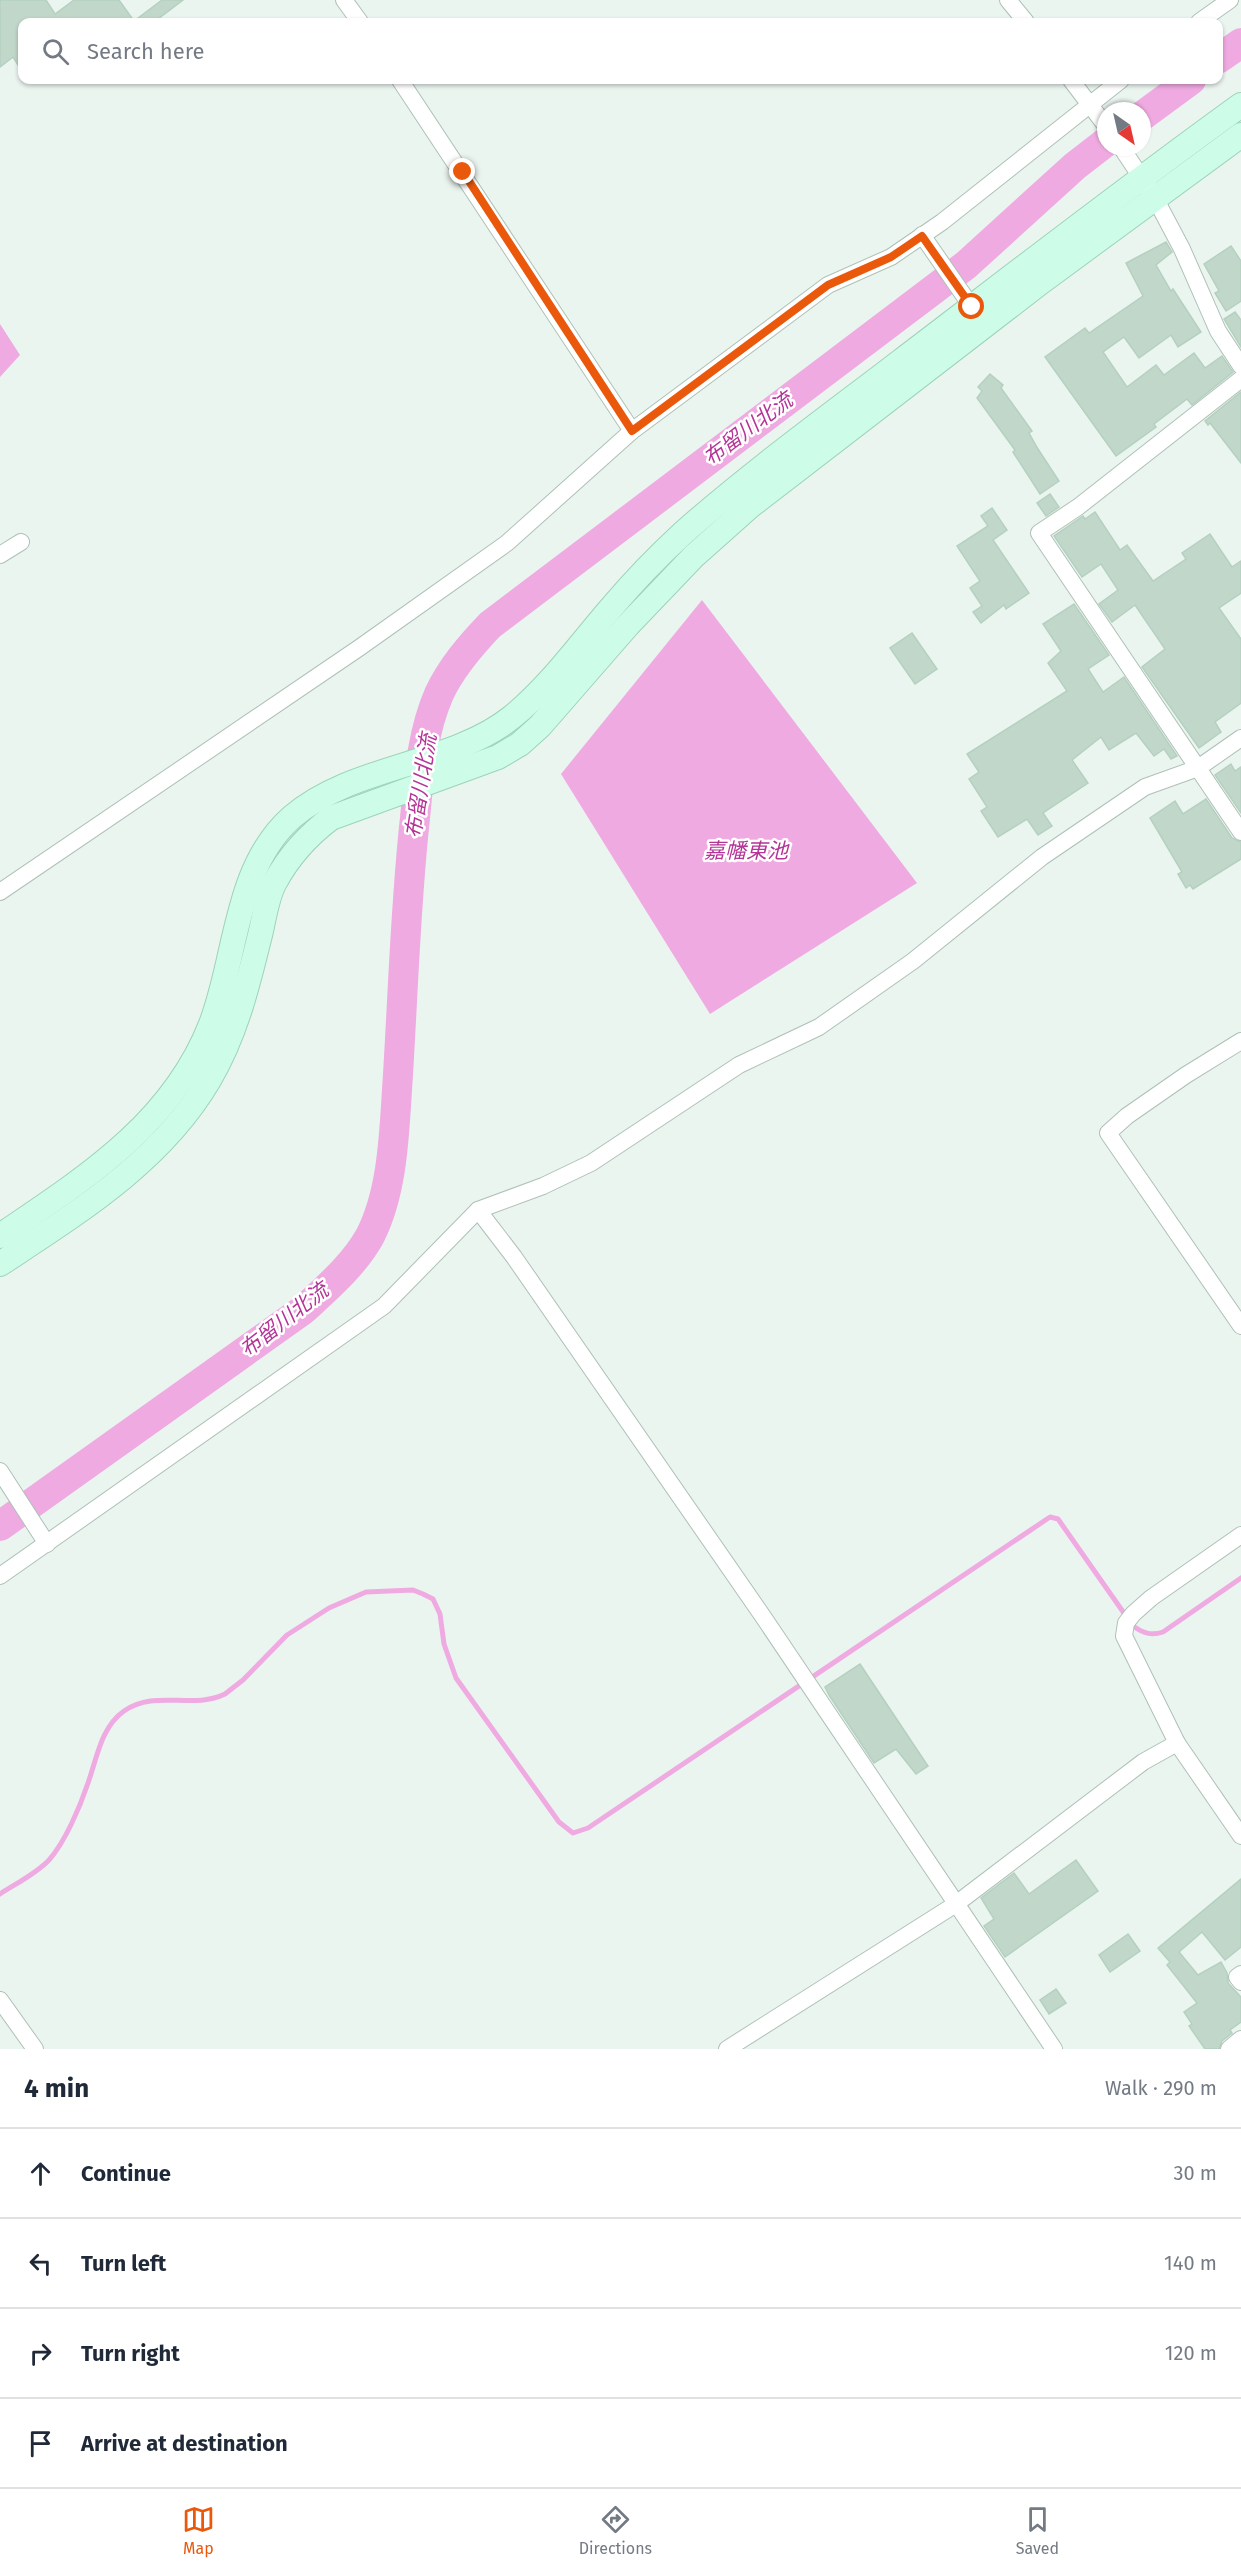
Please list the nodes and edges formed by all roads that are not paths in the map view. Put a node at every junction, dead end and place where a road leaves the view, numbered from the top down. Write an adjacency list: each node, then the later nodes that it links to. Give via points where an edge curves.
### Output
1 (344, 0): 4 (street)
2 (1008, 0): 5 (street)
3 (1230, 0): 6 (street)
4 (357, 18)
5 (1023, 18)
6 (1205, 18)
7 (403, 84): 21 (street)
8 (1074, 84): 11 (street)
9 (1117, 84): 11 (street)
10 (1241, 105): 15 (street)
11 (1092, 106): 12 (street); 17 (street)
12 (1097, 113)
13 (1241, 135): 16 (street)
14 (1127, 156): 15 (street)
15 (1137, 171): 16 (street); 18 (street)
16 (1155, 198): 18 (street); 19 (street, via 1218,331)
17 (924, 238): 18 (street); 21 (street, via 828,285)
18 (974, 309): 30 (street, via 747,481 681,536 508,721 480,737 318,799 289,819 259,859 245,894 225,981 192,1063 160,1108 125,1146); 31 (street, via 725,528 628,625 558,707 520,744 498,757 331,818 311,833 292,853 273,885 242,1009 209,1080 175,1127 139,1164 98,1198)
19 (1241, 366)
20 (1241, 379): 25 (street, via 1039,533)
21 (632, 431): 27 (street, via 507,543)
22 (21, 542): 23 (street)
23 (0, 555)
24 (1241, 738): 25 (street)
25 (1198, 768): 26 (street); 29 (street, via 1145,788 1042,857 913,961 819,1027 739,1065 591,1163)
26 (1241, 832)
27 (0, 891)
28 (1241, 1041): 32 (street, via 1186,1075 1108,1133)
29 (478, 1210): 35 (street, via 384,1306); 39 (street, via 764,1618)
30 (0, 1236)
31 (0, 1264)
32 (1241, 1326)
33 (0, 1471): 35 (street)
34 (1241, 1535): 37 (street, via 1151,1598 1126,1623 1126,1645)
35 (43, 1538): 36 (street)
36 (0, 1576)
37 (1177, 1743): 38 (street); 39 (street, via 1143,1762)
38 (1241, 1836)
39 (956, 1904): 45 (street); 46 (street)
40 (1241, 1974): 41 (street, via 1237,1977)
41 (1241, 1982)
42 (0, 2000): 44 (street)
43 (1241, 2039): 47 (street)
44 (35, 2049)
45 (727, 2049)
46 (1054, 2049)
47 (1229, 2049)

